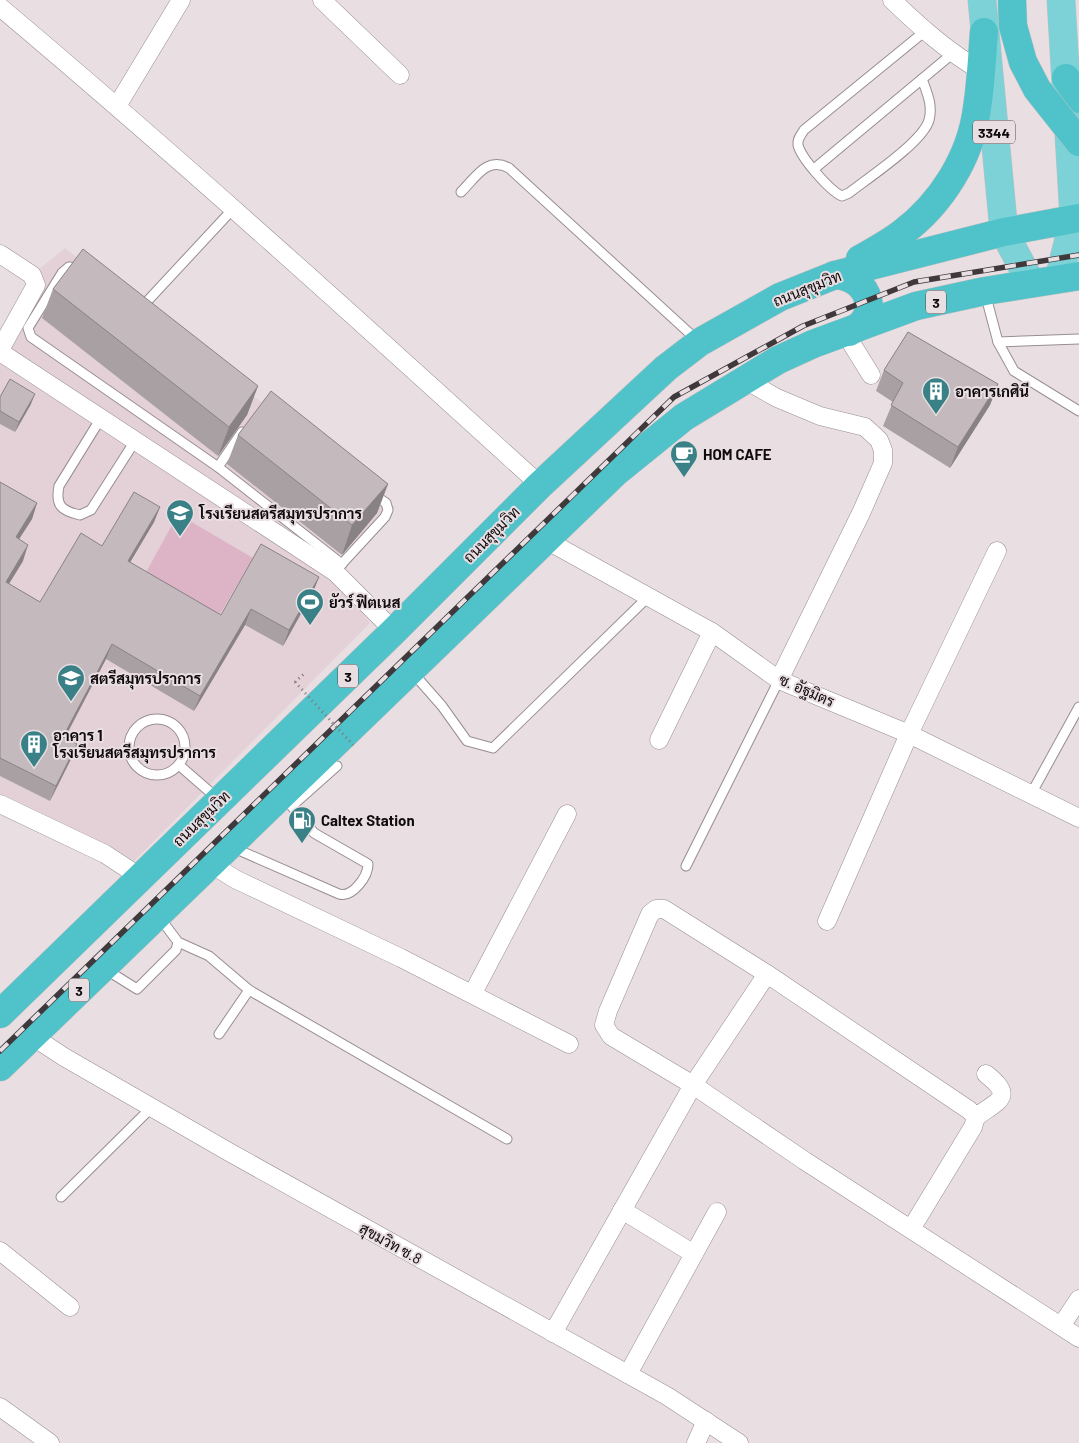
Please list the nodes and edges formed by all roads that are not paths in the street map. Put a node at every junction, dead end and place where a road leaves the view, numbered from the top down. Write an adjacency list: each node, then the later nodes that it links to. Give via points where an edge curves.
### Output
1 (181, 0): 15 (street)
2 (322, 0): 12 (street)
3 (892, 0): 8 (street)
4 (982, 0): 9 (main road, 3344)
5 (1012, 0): 16 (highway, bridge, via 1013,26 1023,62 1037,89)
6 (1061, 0): 14 (main road)
7 (0, 7): 15 (street)
8 (924, 32): 10 (street); 17 (lane, via 804,130 798,144)
9 (984, 32): 11 (highway); 21 (main road, 3344)
10 (952, 54): 11 (street); 13 (lane)
11 (981, 71): 24 (highway, via 977,110 968,145 951,181 930,208 902,233)
12 (400, 75)
13 (922, 79): 17 (lane); 17 (lane, via 931,102 929,120 921,136 842,196 833,192)
14 (1071, 80): 20 (main road)
15 (117, 106): 19 (street)
16 (1079, 142)
17 (814, 169)
18 (462, 192): 31 (lane, via 490,164 500,162)
19 (232, 210): 28 (lane, via 136,308); 40 (street)
20 (1077, 218): 21 (highway, ถนนสุขุมวิท / 3); 25 (main road)
21 (1004, 232): 24 (highway, ถนนสุขุมวิท / 3); 26 (main road, 3344)
22 (0, 254): 36 (street, via 32,275 36,285 0,352)
23 (88, 272): 39 (lane, via 80,267 69,267 62,273 28,328 31,337)
24 (835, 275): 29 (highway, via 854,279 864,290 868,304 862,323); 31 (highway, ถนนสุขุมวิท / 3, via 780,297)
25 (1069, 277): 26 (highway, 3)
26 (1031, 283): 27 (highway, 3)
27 (985, 291): 29 (highway, 3, via 916,306); 32 (lane)
28 (147, 316)
29 (845, 333): 33 (street); 34 (highway, 3, via 778,360)
30 (1079, 338): 32 (lane)
31 (700, 342): 40 (highway, ถนนสุขุมวิท / 3, via 666,368)
32 (998, 342): 35 (lane, via 1014,371)
33 (871, 375)
34 (744, 380): 42 (highway, 3, via 652,441); 49 (street, via 820,416 865,427 879,440 883,450 883,463 861,513)
35 (1079, 411)
36 (101, 418): 38 (street); 38 (lane, via 59,486 56,498 60,506 69,512 80,515 91,510)
37 (248, 423): 39 (lane)
38 (135, 440): 44 (street)
39 (218, 467): 44 (lane)
40 (540, 484): 46 (highway, ถนนสุขุมวิท / 3)
41 (362, 485): 44 (lane, via 386,503 388,510)
42 (546, 540): 45 (street, ซ. อัฐมิตร); 48 (highway, 3)
43 (997, 551): 51 (street)
44 (338, 568): 46 (street)
45 (648, 598): 47 (street, ซ. อัฐมิตร); 48 (lane, via 493,748 467,742 442,706)
46 (394, 631): 56 (highway, ถนนสุขุมวิท / 3)
47 (712, 632): 49 (street, ซ. อัฐมิตร); 52 (street)
48 (411, 672): 57 (highway, 3)
49 (779, 680): 51 (street, ซ. อัฐมิตร); 62 (lane)
50 (1079, 707): 55 (lane)
51 (909, 734): 55 (street, ซ. อัฐมิตร); 65 (street)
52 (660, 740)
53 (179, 765): 53 (lane, via 163,775 144,773 136,767 128,751 132,734 144,722 162,719 170,722 178,728 185,746); 56 (lane)
54 (338, 766): 57 (lane)
55 (1032, 794): 60 (street, ซ. อัฐมิตร)
56 (219, 800): 63 (highway, ถนนสุขุมวิท / 3)
57 (287, 801): 61 (highway, 3); 61 (lane, via 314,833 368,864 368,870 351,894 339,894)
58 (0, 804): 63 (street, via 105,854)
59 (566, 814): 70 (street)
60 (1079, 818)
61 (220, 855): 64 (highway, 3); 70 (street, via 235,879)
62 (686, 866)
63 (140, 877): 71 (highway, ถนนสุขุมวิท / 3)
64 (158, 914): 66 (lane); 67 (highway, 3)
65 (827, 921)
66 (178, 942): 67 (lane, via 176,950 137,989); 69 (lane, via 210,956)
67 (103, 967): 73 (highway, 3)
68 (767, 974): 77 (street); 77 (street, via 664,909 656,908 650,914 604,1025 611,1036); 79 (street)
69 (249, 990): 72 (lane); 80 (lane)
70 (473, 993): 74 (street)
71 (0, 1014)
72 (219, 1034)
73 (32, 1036): 75 (highway, 3); 78 (street, สุขมวิท ซ.8)
74 (569, 1044)
75 (0, 1067)
76 (986, 1074): 79 (street, via 1001,1086 1003,1093)
77 (693, 1085): 82 (street); 84 (street)
78 (152, 1108): 81 (lane); 90 (street, สุขมวิท ซ.8)
79 (976, 1117): 84 (street)
80 (507, 1139)
81 (62, 1196)
82 (622, 1210): 86 (street); 90 (street)
83 (717, 1212): 86 (street)
84 (911, 1229): 89 (street)
85 (0, 1251): 88 (street)
86 (694, 1254): 92 (street)
87 (1079, 1299): 89 (street)
88 (70, 1307)
89 (1061, 1326): 91 (street)
90 (553, 1333): 92 (street, สุขมวิท ซ.8)
91 (1079, 1338)
92 (628, 1374): 94 (street, สุขมวิท ซ.8)
93 (0, 1407): 95 (street)
94 (706, 1421): 96 (street); 97 (street, สุขมวิท ซ.8)
95 (50, 1443)
96 (696, 1443)
97 (739, 1443)

